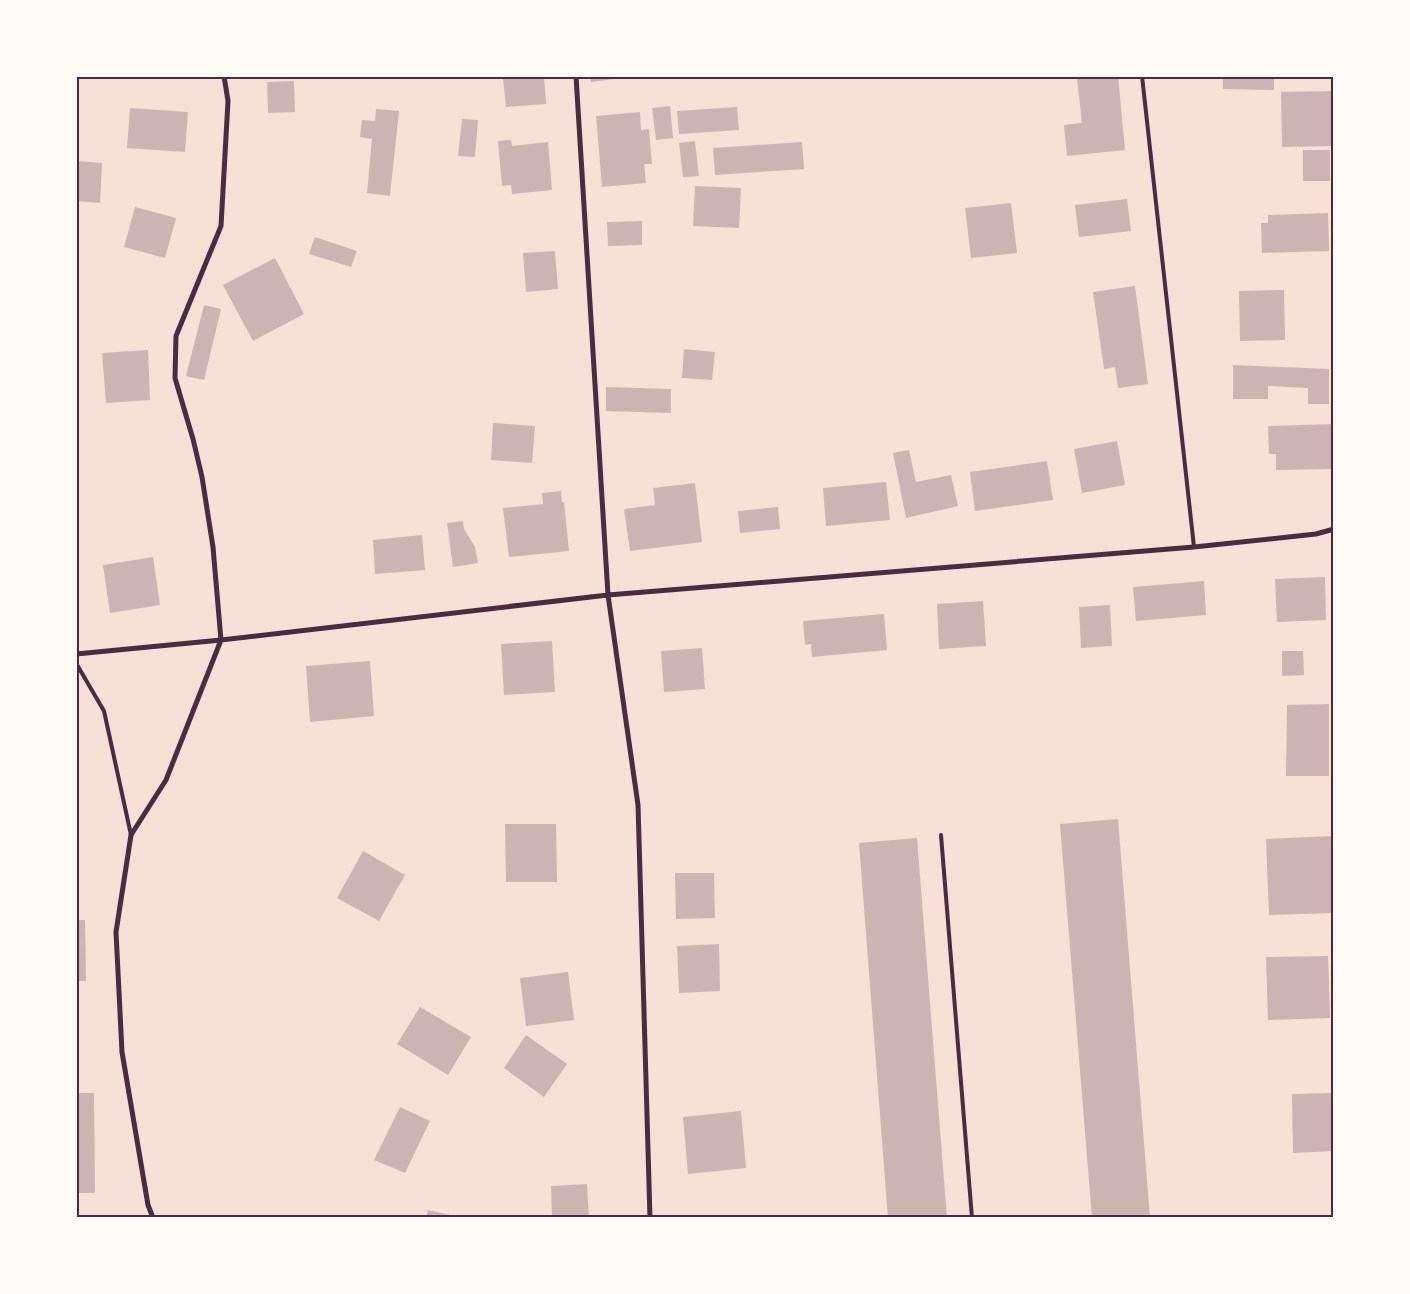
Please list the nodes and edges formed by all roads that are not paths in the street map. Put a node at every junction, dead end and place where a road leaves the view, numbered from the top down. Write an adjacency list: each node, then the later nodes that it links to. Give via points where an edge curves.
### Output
1 (224, 76): 7 (street, via 228,101 221,226 176,336 175,378 202,477 213,547)
2 (576, 76): 6 (street)
3 (1142, 76): 5 (lane)
4 (1334, 529): 5 (street, via 1316,534)
5 (1194, 547): 6 (street)
6 (608, 595): 7 (street); 13 (street, via 638,805)
7 (221, 640): 8 (street); 10 (street, via 166,780)
8 (76, 654)
9 (76, 663): 10 (lane, via 104,711)
10 (131, 835): 12 (street, via 116,932 122,1052 148,1205)
11 (941, 835): 14 (lane)
12 (153, 1218)
13 (650, 1218)
14 (972, 1218)

